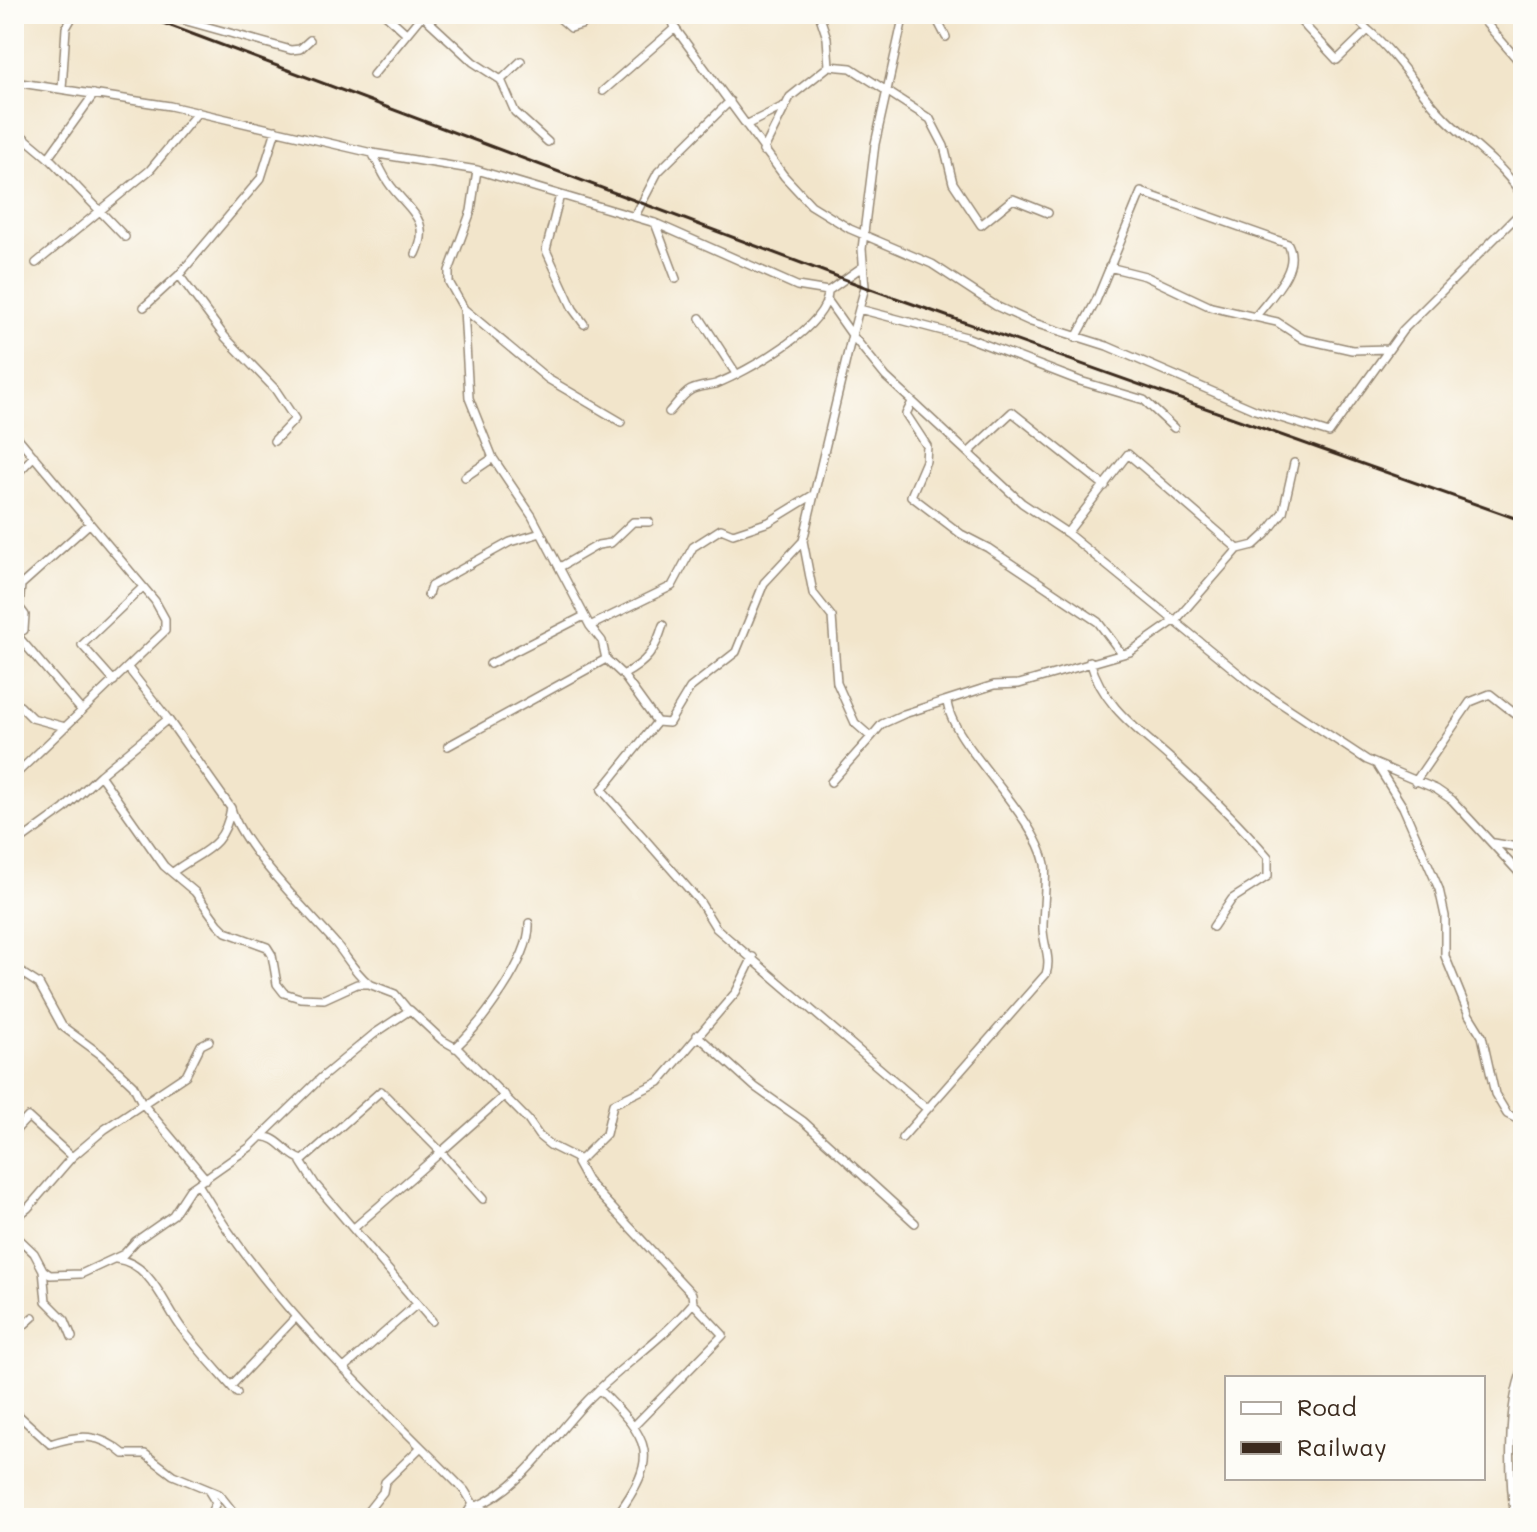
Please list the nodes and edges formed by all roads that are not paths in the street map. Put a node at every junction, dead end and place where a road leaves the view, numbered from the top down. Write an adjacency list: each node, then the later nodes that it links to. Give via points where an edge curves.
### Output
1 (74, 14): 28 (street, via 66,28)
2 (84, 14): 3 (street)
3 (101, 14)
4 (165, 14): 16 (street)
5 (385, 14): 19 (street)
6 (555, 14): 7 (street, via 571,28)
7 (593, 14)
8 (670, 14): 17 (street)
9 (819, 14): 23 (street)
10 (904, 14): 30 (street)
11 (934, 14): 20 (street)
12 (1294, 14): 18 (street, via 1337,60)
13 (1351, 14): 18 (street)
14 (1478, 14): 24 (street)
15 (422, 15): 19 (street); 26 (street)
16 (187, 17): 21 (street, via 291,50)
17 (675, 28): 29 (street); 32 (street)
18 (1368, 30): 44 (street, via 1444,118 1500,168)
19 (405, 32): 25 (street)
20 (946, 37)
21 (310, 40)
22 (521, 61): 26 (street)
23 (829, 66): 30 (street, via 851,68); 33 (street)
24 (1523, 66)
25 (373, 75)
26 (501, 80): 38 (street, via 515,112)
27 (14, 82): 28 (street)
28 (62, 89): 31 (street)
29 (603, 91)
30 (887, 91): 47 (street, via 930,119 944,146 953,183 981,225 1013,199); 50 (street)
31 (94, 94): 34 (street); 41 (street)
32 (730, 101): 35 (street); 48 (street, via 658,172)
33 (786, 105): 35 (street); 39 (street)
34 (198, 112): 37 (street); 46 (street, via 150,170)
35 (746, 125): 39 (street)
36 (14, 129): 41 (street)
37 (276, 130): 40 (street); 56 (street, via 261,178)
38 (548, 142)
39 (763, 151): 50 (street, via 811,205)
40 (372, 153): 42 (street); 52 (street, via 418,219 423,231)
41 (48, 158): 46 (street)
42 (477, 170): 43 (street); 61 (street, via 471,211 449,271 449,282)
43 (560, 195): 48 (street); 65 (street, via 546,250)
44 (1523, 199)
45 (1523, 210): 68 (street)
46 (100, 211): 51 (street); 53 (street)
47 (1048, 213)
48 (635, 216): 49 (street)
49 (655, 223): 57 (street); 58 (street, via 797,286)
50 (863, 235): 54 (street); 67 (street, via 932,264 996,306)
51 (125, 237)
52 (416, 254)
53 (36, 263)
54 (862, 267): 58 (street); 62 (street, via 865,287)
55 (1109, 267): 63 (street, via 1145,276 1211,307); 63 (street, via 1141,192 1288,244 1293,253 1285,277); 67 (street)
56 (179, 275): 60 (street); 75 (street, via 295,419)
57 (676, 279)
58 (828, 291): 59 (street)
59 (828, 301): 66 (street); 69 (street, via 785,348)
60 (144, 307)
61 (464, 309): 72 (street, via 548,379); 78 (street, via 469,398)
62 (859, 309): 66 (street); 73 (street, via 966,337 1144,400)
63 (1256, 316): 68 (street, via 1285,325 1303,339 1352,350)
64 (700, 318): 69 (street)
65 (584, 324)
66 (852, 335): 70 (street); 83 (street)
67 (1076, 338): 68 (street, via 1107,346 1255,410 1329,433)
68 (1389, 349)
69 (735, 372): 71 (street, via 691,390)
70 (912, 402): 76 (street); 98 (street, via 908,421 927,446 911,496 1098,622)
71 (669, 412)
72 (621, 422)
73 (1174, 428)
74 (14, 433): 77 (street)
75 (274, 441)
76 (968, 453): 82 (street, via 1012,412); 87 (street, via 1022,503)
77 (34, 456): 80 (street); 85 (street)
78 (493, 458): 81 (street); 86 (street)
79 (1294, 463): 89 (street, via 1276,523 1254,545)
80 (14, 477)
81 (465, 477)
82 (1105, 486): 87 (street); 89 (street, via 1128,454)
83 (814, 494): 88 (street); 96 (street, via 769,522 733,534 721,529 702,538 672,586)
84 (649, 522): 90 (street, via 633,522 611,543)
85 (89, 524): 91 (street); 97 (street, via 21,585 24,630)
86 (541, 533): 90 (street); 92 (street, via 510,542 431,586)
87 (1067, 533): 94 (street)
88 (803, 541): 110 (street, via 764,583 736,652 690,688 669,723); 112 (street, via 813,593 832,617 837,683 855,723)
89 (1238, 549): 94 (street)
90 (560, 567): 93 (street)
91 (143, 587): 102 (street, via 165,619 165,631); 104 (street, via 82,645)
92 (428, 595)
93 (584, 616): 96 (street); 101 (street)
94 (1177, 619): 98 (street); 114 (street, via 1253,685)
95 (663, 625): 103 (street, via 645,663)
96 (590, 626): 99 (street, via 602,641)
97 (15, 635): 107 (street)
98 (1122, 654): 100 (street)
99 (606, 659): 103 (street); 113 (street)
100 (1090, 661): 105 (street); 126 (street, via 1127,724 1170,759 1268,857 1268,876 1232,899)
101 (490, 664)
102 (128, 668): 104 (street); 108 (street)
103 (623, 675): 110 (street)
104 (114, 681): 107 (street)
105 (947, 701): 112 (street, via 882,724); 136 (street, via 950,716 1004,789 1045,864 1043,935 1050,961 1046,974)
106 (14, 705): 111 (street, via 32,718)
107 (82, 711): 111 (street)
108 (168, 719): 115 (street); 119 (street)
109 (1523, 720): 118 (street, via 1490,694 1480,696 1470,702)
110 (657, 722): 127 (street, via 602,790 716,928)
111 (65, 727): 116 (street)
112 (871, 737): 117 (street)
113 (448, 746)
114 (1376, 765): 118 (street); 137 (street, via 1403,807 1439,889 1445,956 1482,1036 1495,1094 1507,1114)
115 (100, 775): 121 (street); 123 (street)
116 (14, 776)
117 (831, 782)
118 (1415, 782): 120 (street, via 1452,800)
119 (231, 808): 123 (street, via 216,845); 129 (street, via 246,841 339,948 349,967)
120 (1491, 843): 122 (street); 124 (street)
121 (14, 845)
122 (1523, 848)
123 (173, 872): 129 (street, via 204,901 226,932 267,947 284,993 324,999)
124 (1523, 877)
125 (529, 923): 133 (street, via 525,952 502,991)
126 (1213, 927)
127 (753, 957): 131 (street, via 736,992); 136 (street)
128 (14, 968): 135 (street, via 39,984 62,1026 122,1074)
129 (369, 984): 130 (street, via 395,994)
130 (409, 1011): 133 (street); 139 (street, via 321,1078)
131 (697, 1035): 144 (street, via 659,1082 613,1104 606,1134); 148 (street, via 803,1121)
132 (209, 1041): 135 (street, via 201,1045 186,1075)
133 (455, 1048): 134 (street)
134 (505, 1095): 141 (street); 144 (street, via 550,1145)
135 (142, 1103): 142 (street); 145 (street)
136 (927, 1109): 140 (street)
137 (1523, 1122)
138 (14, 1132): 142 (street, via 28,1117)
139 (260, 1137): 143 (street, via 275,1139); 145 (street)
140 (902, 1138)
141 (441, 1152): 143 (street, via 381,1091); 146 (street); 149 (street)
142 (72, 1157): 147 (street)
143 (303, 1160): 149 (street, via 315,1184)
144 (580, 1160): 153 (street, via 587,1181 692,1294)
145 (202, 1181): 151 (street, via 173,1215); 156 (street, via 260,1276)
146 (483, 1199)
147 (14, 1219)
148 (915, 1223)
149 (354, 1228): 154 (street)
150 (14, 1234): 152 (street)
151 (116, 1259): 152 (street, via 81,1274 50,1275); 162 (street, via 136,1267 156,1287 178,1324)
152 (43, 1270): 159 (street, via 46,1301 65,1320)
153 (693, 1303): 163 (street, via 672,1328); 166 (street, via 723,1335)
154 (417, 1304): 157 (street); 160 (street)
155 (33, 1317): 158 (street)
156 (295, 1318): 160 (street); 162 (street)
157 (432, 1321)
158 (14, 1334)
159 (72, 1337)
160 (343, 1369): 167 (street)
161 (1523, 1369): 176 (street, via 1514,1399 1509,1463)
162 (231, 1386): 164 (street)
163 (599, 1389): 166 (street); 169 (street, via 536,1461 495,1498)
164 (237, 1393)
165 (14, 1411): 168 (street, via 50,1444 79,1434 110,1442 124,1454 145,1454 173,1475)
166 (635, 1425): 175 (street, via 644,1442 645,1461)
167 (421, 1447): 169 (street); 170 (street, via 385,1482)
168 (207, 1488): 171 (street, via 216,1503); 172 (street, via 219,1494)
169 (475, 1505): 173 (street); 174 (street)
170 (368, 1511)
171 (208, 1518)
172 (238, 1518)
173 (464, 1518)
174 (501, 1518)
175 (615, 1518)
176 (1515, 1518)

